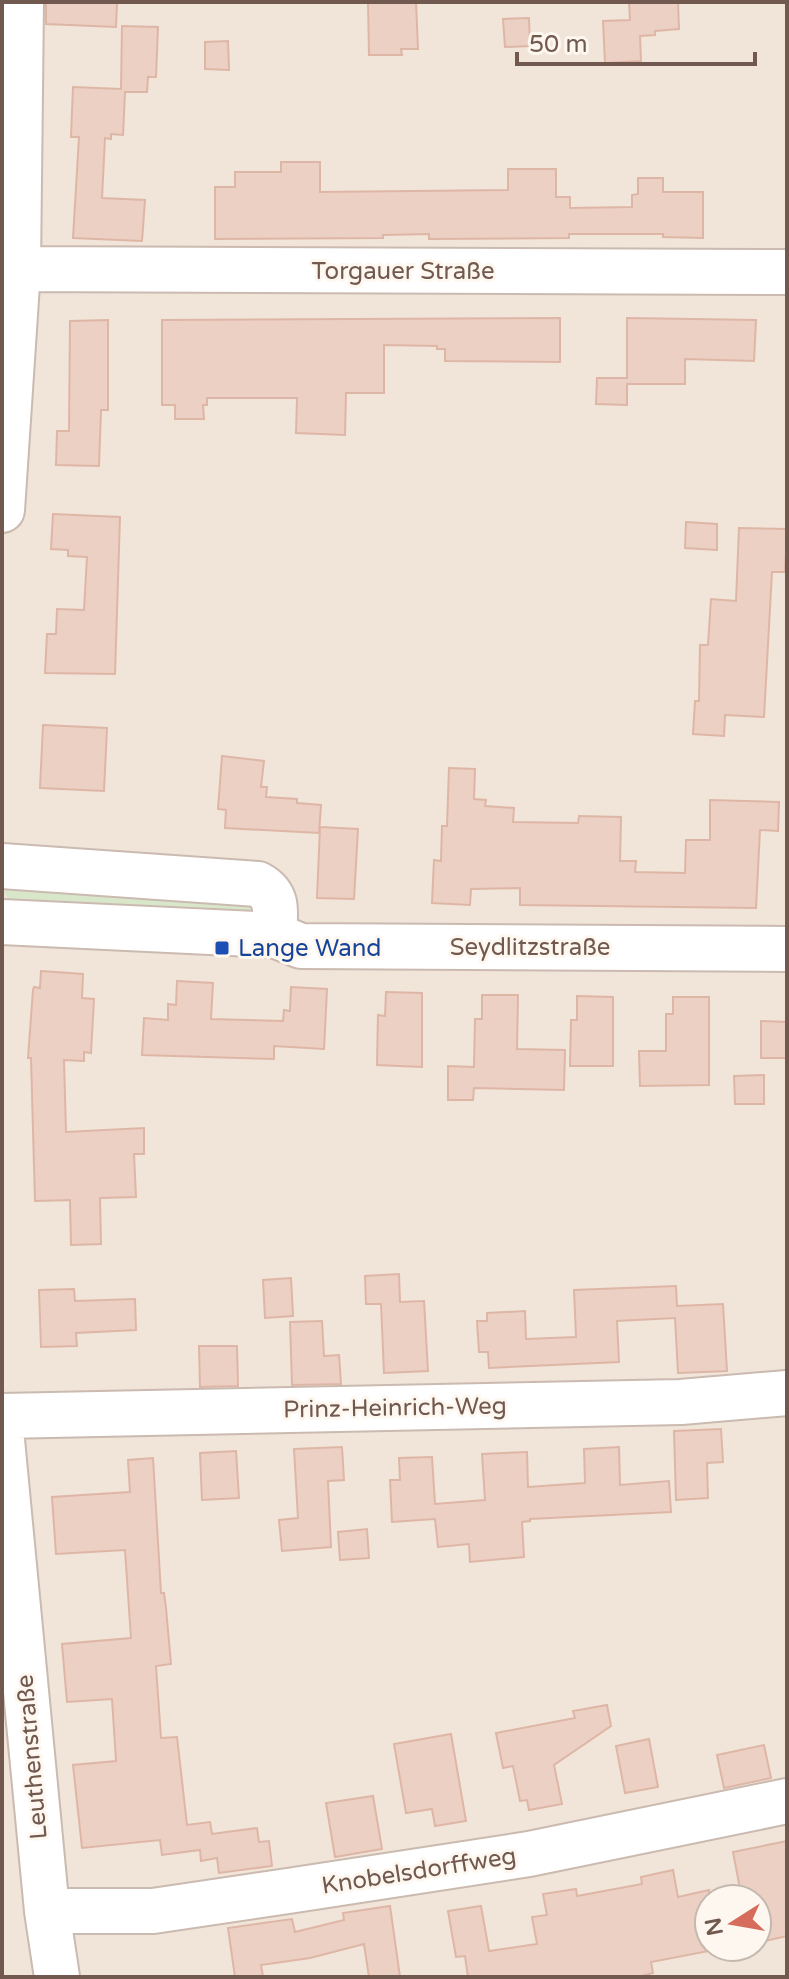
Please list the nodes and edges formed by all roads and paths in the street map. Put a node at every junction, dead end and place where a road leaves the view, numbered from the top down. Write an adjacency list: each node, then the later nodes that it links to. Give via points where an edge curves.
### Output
1 (21, 2): 2 (street)
2 (18, 269): 3 (street, Torgauer Straße); 4 (street)
3 (787, 272)
4 (2, 510)
5 (2, 866): 7 (street, via 258,884 276,901)
6 (2, 922): 7 (street, Seydlitzstraße)
7 (274, 935): 8 (street, Seydlitzstraße, via 301,946)
8 (787, 949)
9 (787, 1393): 10 (street, Prinz-Heinrich-Weg, via 681,1402)
10 (2, 1416)
11 (2, 1440): 13 (street, Leuthenstraße)
12 (787, 1801): 13 (street, Knobelsdorffweg, via 529,1854 258,1896 153,1911)
13 (47, 1911): 14 (street, Leuthenstraße)
14 (57, 1977)

